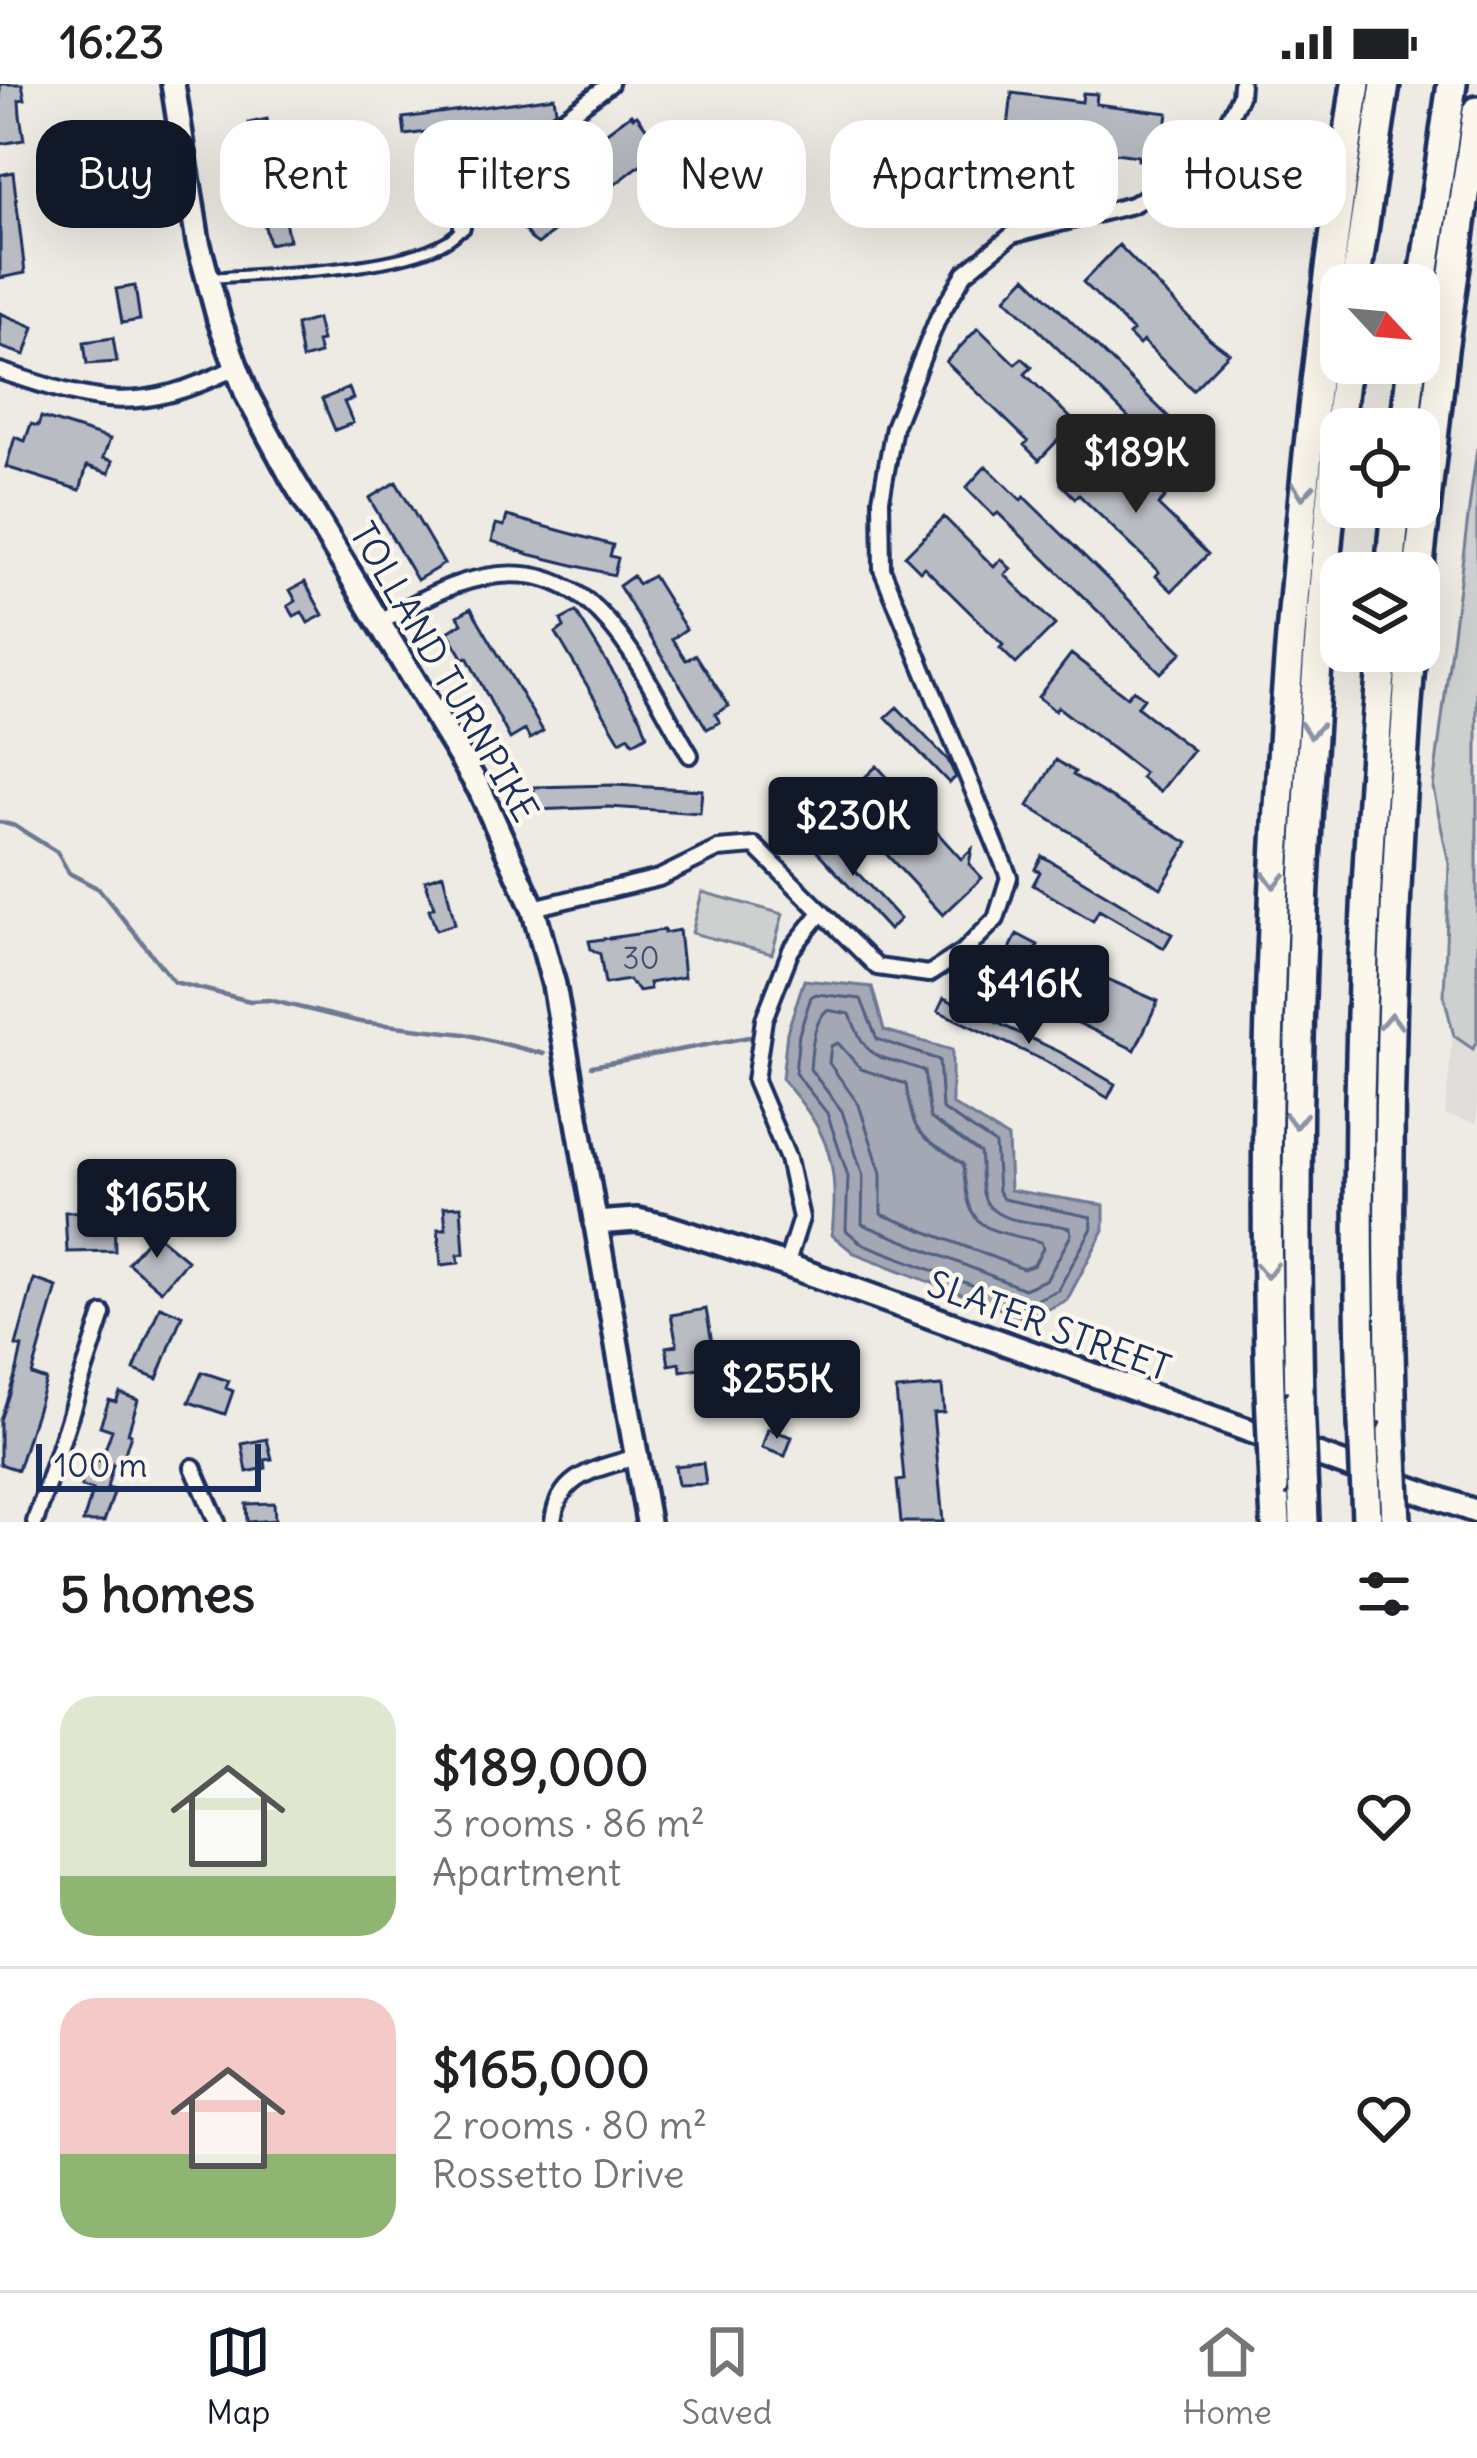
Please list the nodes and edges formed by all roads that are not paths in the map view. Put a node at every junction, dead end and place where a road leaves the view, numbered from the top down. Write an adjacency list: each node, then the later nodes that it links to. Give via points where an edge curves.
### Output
1 (173, 84): 12 (street, TOLLAND TURNPIKE)
2 (610, 84): 8 (street)
3 (1241, 84): 22 (street, via 1208,160 1132,205 1012,235 965,273 938,318 893,427 880,499 882,569 1009,878 996,919 929,974 877,967)
4 (1356, 84): 35 (highway, one-way to 35, bridge, via 1314,387 1281,748 1268,1071)
5 (1385, 84): 10 (highway)
6 (1452, 84): 11 (highway)
7 (1477, 111): 16 (highway)
8 (562, 120)
9 (461, 228): 12 (lane, via 444,245 410,258)
10 (1358, 264)
11 (1426, 264)
12 (208, 279): 13 (street, TOLLAND TURNPIKE)
13 (237, 367): 14 (street, via 169,395 116,401); 17 (street, TOLLAND TURNPIKE, via 292,478)
14 (0, 371)
15 (1344, 384): 28 (highway, one-way to 28, bridge, via 1303,866 1295,1112)
16 (1420, 552)
17 (380, 622): 20 (street, via 454,585 518,572 566,587 608,618); 21 (street, TOLLAND TURNPIKE, via 480,790)
18 (1382, 672): 30 (highway, bridge, via 1361,1058)
19 (1410, 672): 36 (highway, one-way to 19, bridge, via 1389,1098)
20 (690, 755)
21 (533, 908): 22 (street, via 659,878 718,849 755,846); 23 (street, TOLLAND TURNPIKE)
22 (820, 914): 24 (street, via 791,950 755,1081 788,1159 801,1218)
23 (595, 1223): 24 (street, SLATER STREET, via 665,1226); 26 (street, TOLLAND TURNPIKE)
24 (786, 1265): 29 (street, SLATER STREET)
25 (103, 1313): 31 (street)
26 (636, 1457): 33 (street, via 568,1483); 34 (street, TOLLAND TURNPIKE)
27 (193, 1466): 32 (street)
28 (1303, 1509)
29 (1477, 1512)
30 (1367, 1520)
31 (35, 1522)
32 (217, 1522)
33 (553, 1522)
34 (648, 1522)
35 (1276, 1522)
36 (1396, 1522)

